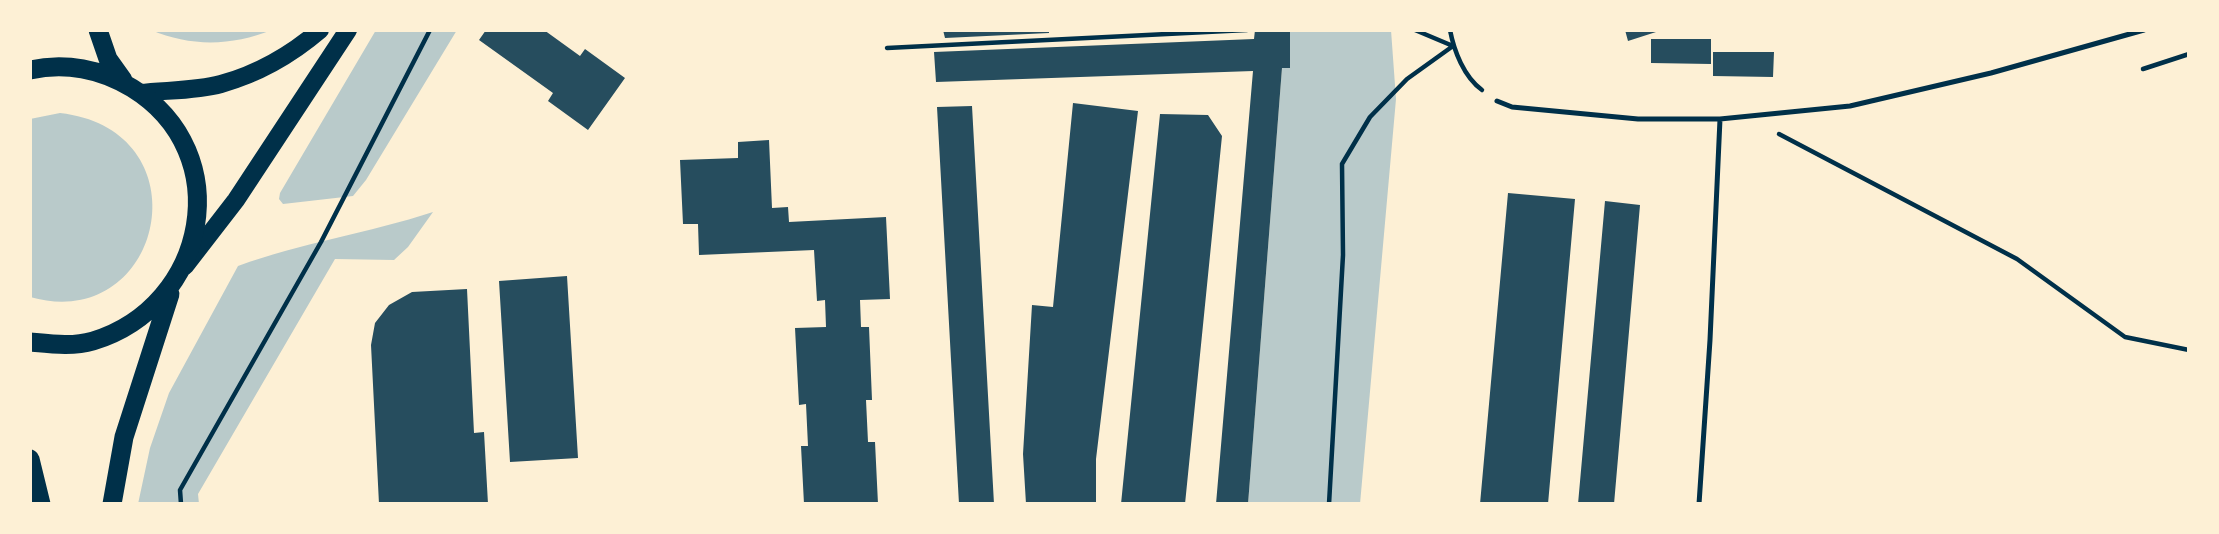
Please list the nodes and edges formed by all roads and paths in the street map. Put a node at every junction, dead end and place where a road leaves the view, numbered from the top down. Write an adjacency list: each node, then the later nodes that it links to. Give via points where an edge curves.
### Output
1 (98, 30): 14 (highway, via 108,59)
2 (320, 30): 14 (main road, via 293,51 219,85)
3 (348, 30): 18 (main road, via 236,200)
4 (429, 30): 24 (path, via 321,242 180,490)
5 (1247, 30): 10 (path)
6 (1415, 30): 9 (path)
7 (1450, 30): 9 (path)
8 (2144, 30): 16 (lane, via 1850,106)
9 (1453, 46): 15 (path, via 1473,83); 25 (path, via 1407,79 1370,117 1342,164 1343,256)
10 (887, 48)
11 (2189, 54): 12 (path)
12 (2143, 69)
13 (30, 70): 14 (highway, via 64,66 88,70 108,74)
14 (133, 88): 18 (highway, via 161,111 178,134 197,187 193,243)
15 (1497, 102): 17 (lane, via 1638,119)
16 (1747, 117): 17 (lane); 20 (path, via 2017,259 2125,337)
17 (1720, 120): 26 (lane)
18 (178, 278): 19 (highway, via 150,311 122,329 91,341); 23 (highway, via 124,437)
19 (30, 342)
20 (2189, 350)
21 (30, 459): 22 (highway)
22 (41, 504)
23 (112, 504)
24 (181, 504)
25 (1329, 504)
26 (1699, 504)

